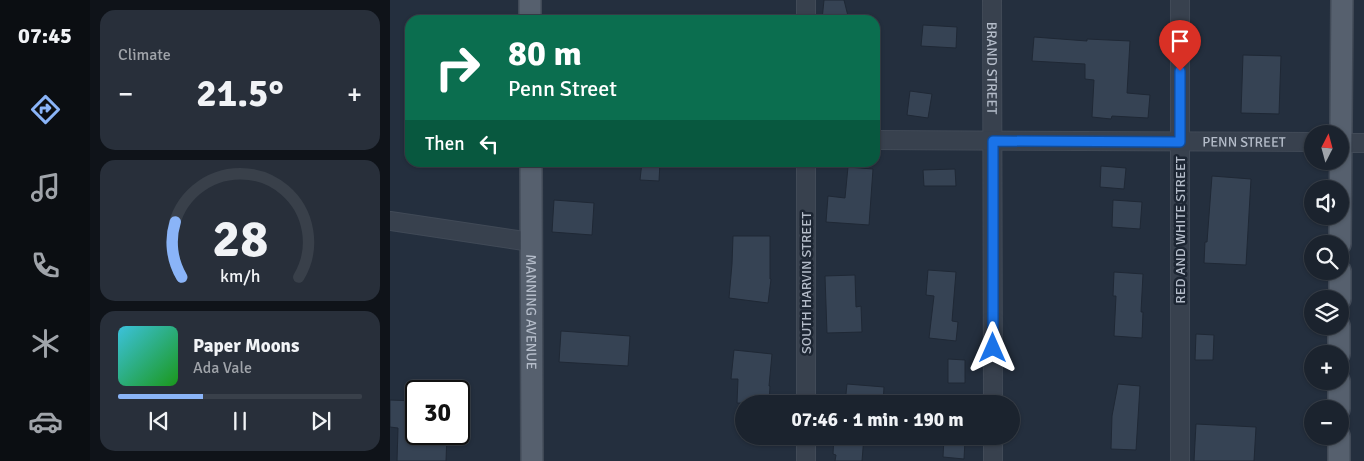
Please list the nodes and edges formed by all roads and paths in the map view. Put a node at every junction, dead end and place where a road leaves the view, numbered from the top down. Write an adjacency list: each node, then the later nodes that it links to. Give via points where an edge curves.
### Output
1 (530, 0): 6 (main road)
2 (806, 0): 7 (street)
3 (992, 0): 10 (street, BRAND STREET)
4 (1180, 0): 11 (street, RED AND WHITE STREET)
5 (1342, 0): 8 (main road)
6 (530, 15)
7 (806, 15)
8 (1340, 125)
9 (880, 140): 10 (street, PENN STREET)
10 (993, 141): 11 (street, PENN STREET); 22 (street, BRAND STREET)
11 (1180, 142): 12 (street, PENN STREET); 29 (street, RED AND WHITE STREET)
12 (1304, 142)
13 (1349, 143): 14 (street)
14 (1364, 143)
15 (531, 167): 20 (main road, MANNING AVENUE)
16 (806, 167): 21 (street, SOUTH HARVIN STREET)
17 (1340, 170): 19 (main road)
18 (390, 221): 20 (street)
19 (1340, 235)
20 (531, 242): 26 (main road, MANNING AVENUE)
21 (806, 395)
22 (993, 395)
23 (806, 445): 27 (street)
24 (993, 445): 28 (street)
25 (1339, 445): 30 (main road)
26 (532, 461)
27 (806, 461)
28 (993, 461)
29 (1180, 461)
30 (1339, 461)

